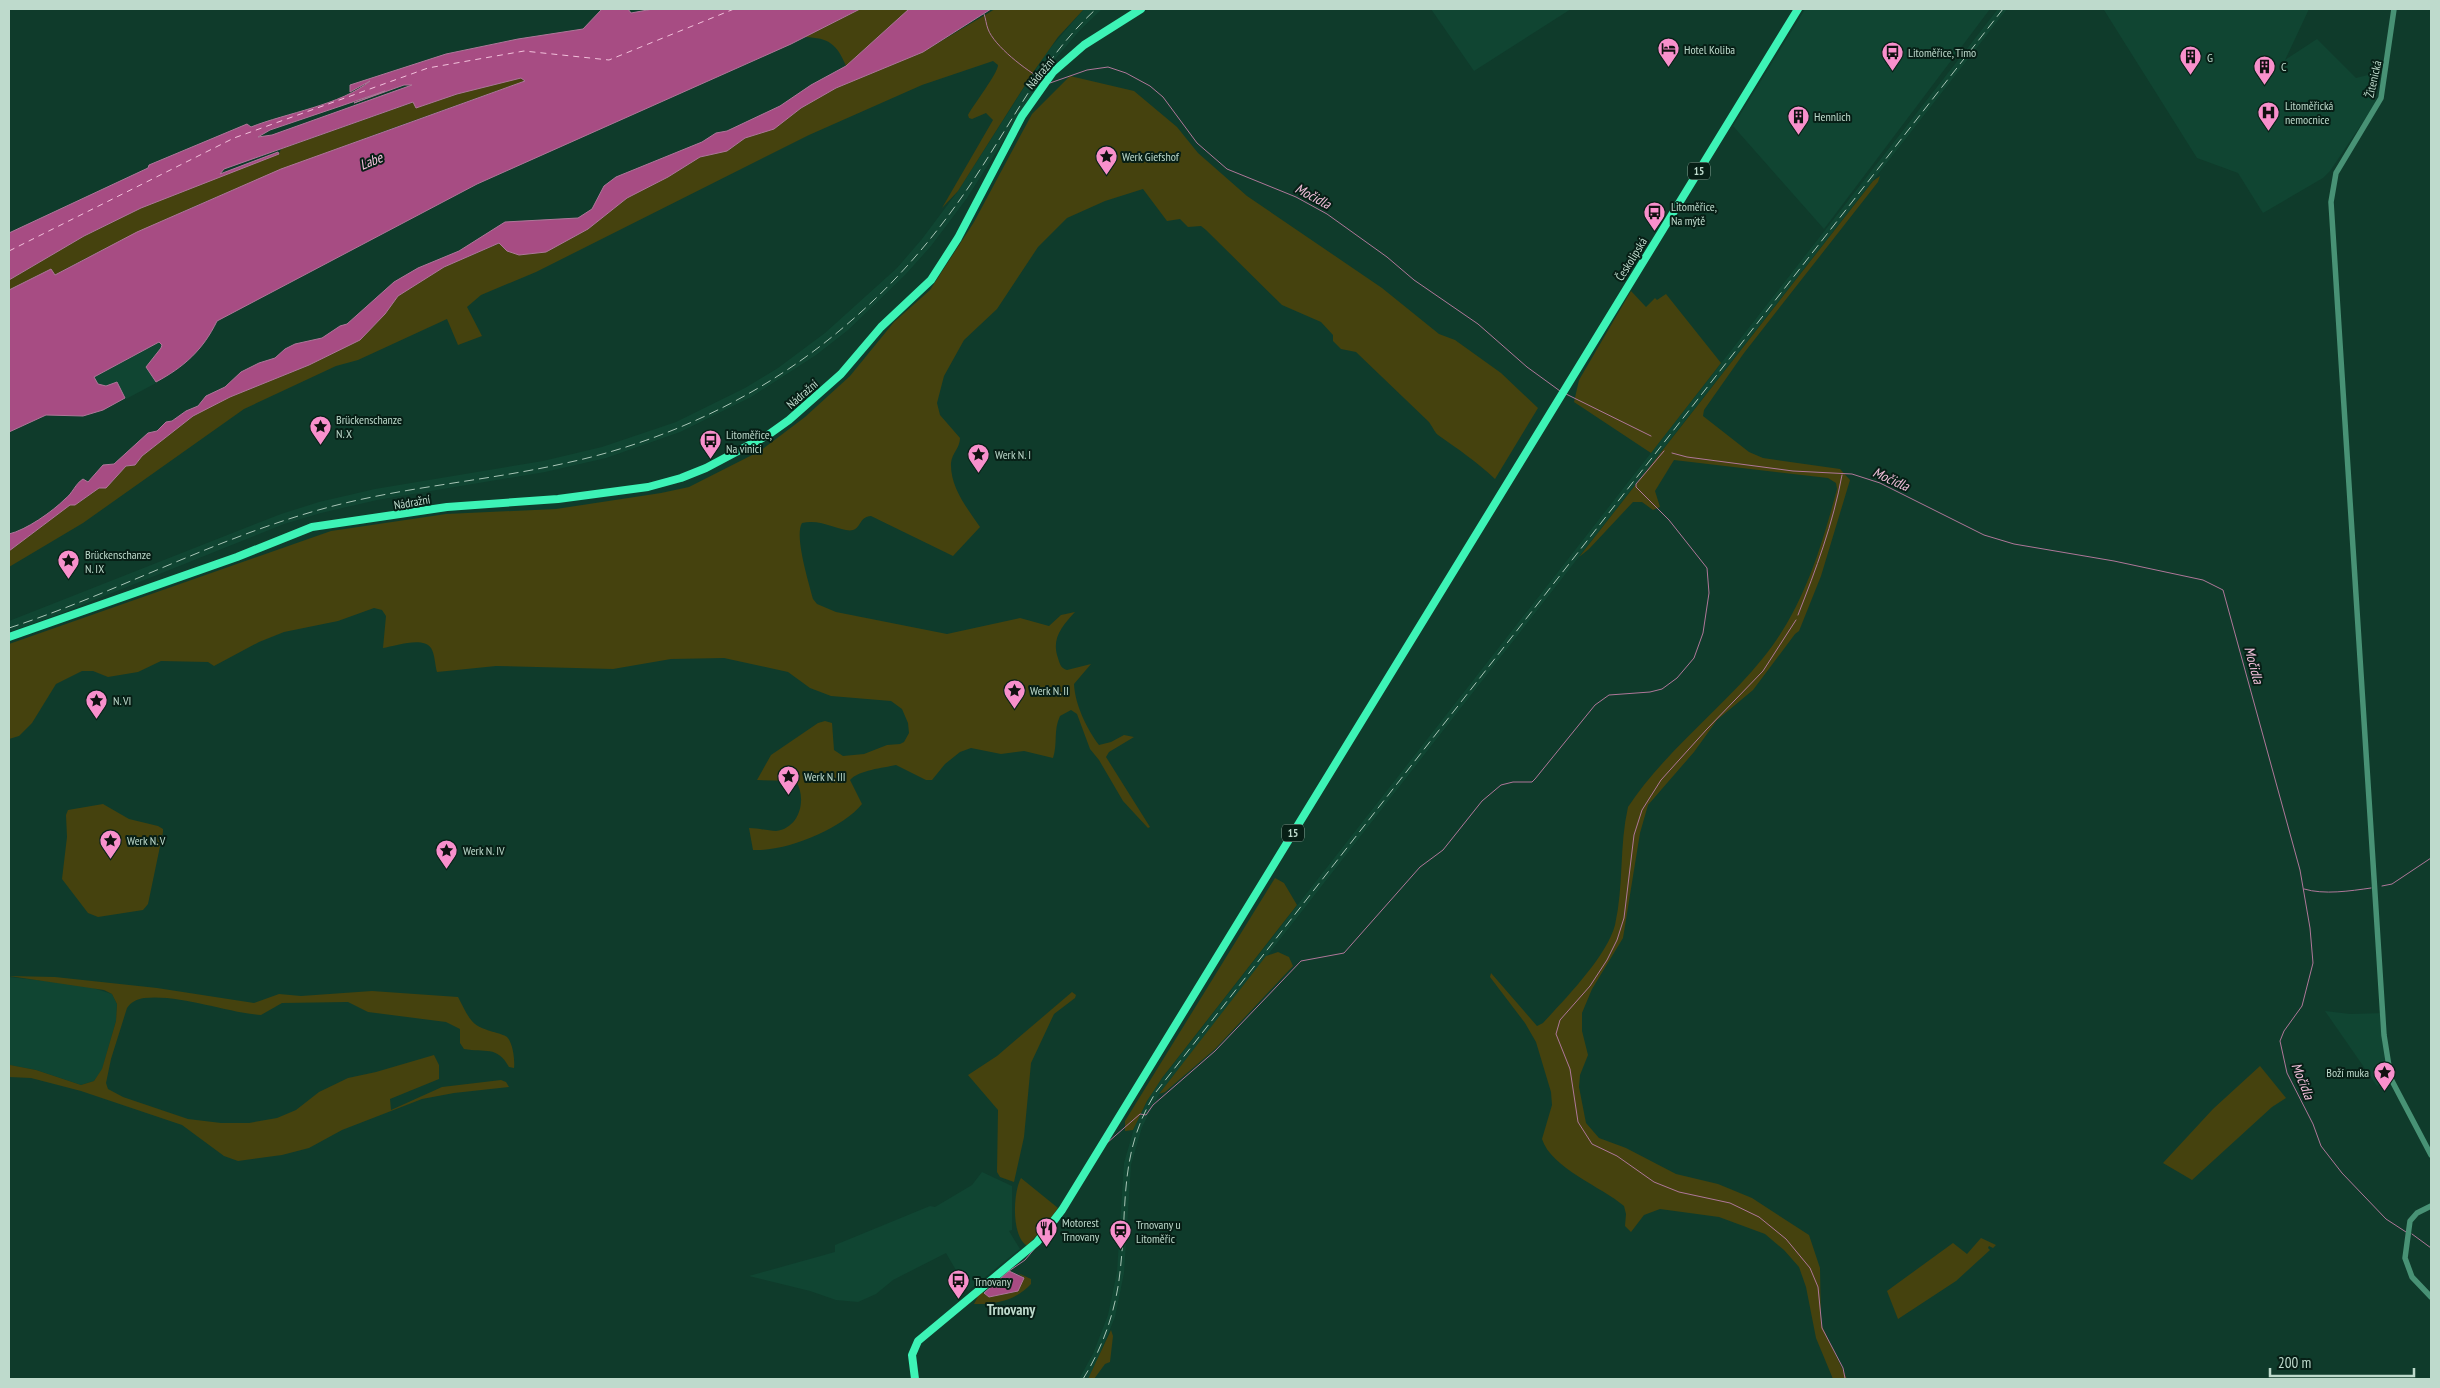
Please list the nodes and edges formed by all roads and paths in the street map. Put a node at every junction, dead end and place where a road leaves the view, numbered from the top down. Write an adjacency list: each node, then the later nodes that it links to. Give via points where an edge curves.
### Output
1 (1141, 9): 4 (main road, Nádražní, via 1078,49 1048,78 1022,116 958,238 931,280 881,328 841,374 768,435 706,468 648,487 558,499 447,507 312,527)
2 (1798, 9): 8 (main road, Českolipská / 15, via 1062,1210 1037,1242 918,1341 912,1355)
3 (2394, 9): 5 (street, Žitenická, via 2381,98 2336,173 2331,202 2383,1013 2391,1079)
4 (9, 638)
5 (2431, 1155)
6 (2431, 1206): 7 (street, via 2413,1216 2405,1258 2412,1277)
7 (2431, 1297)
8 (915, 1379)

